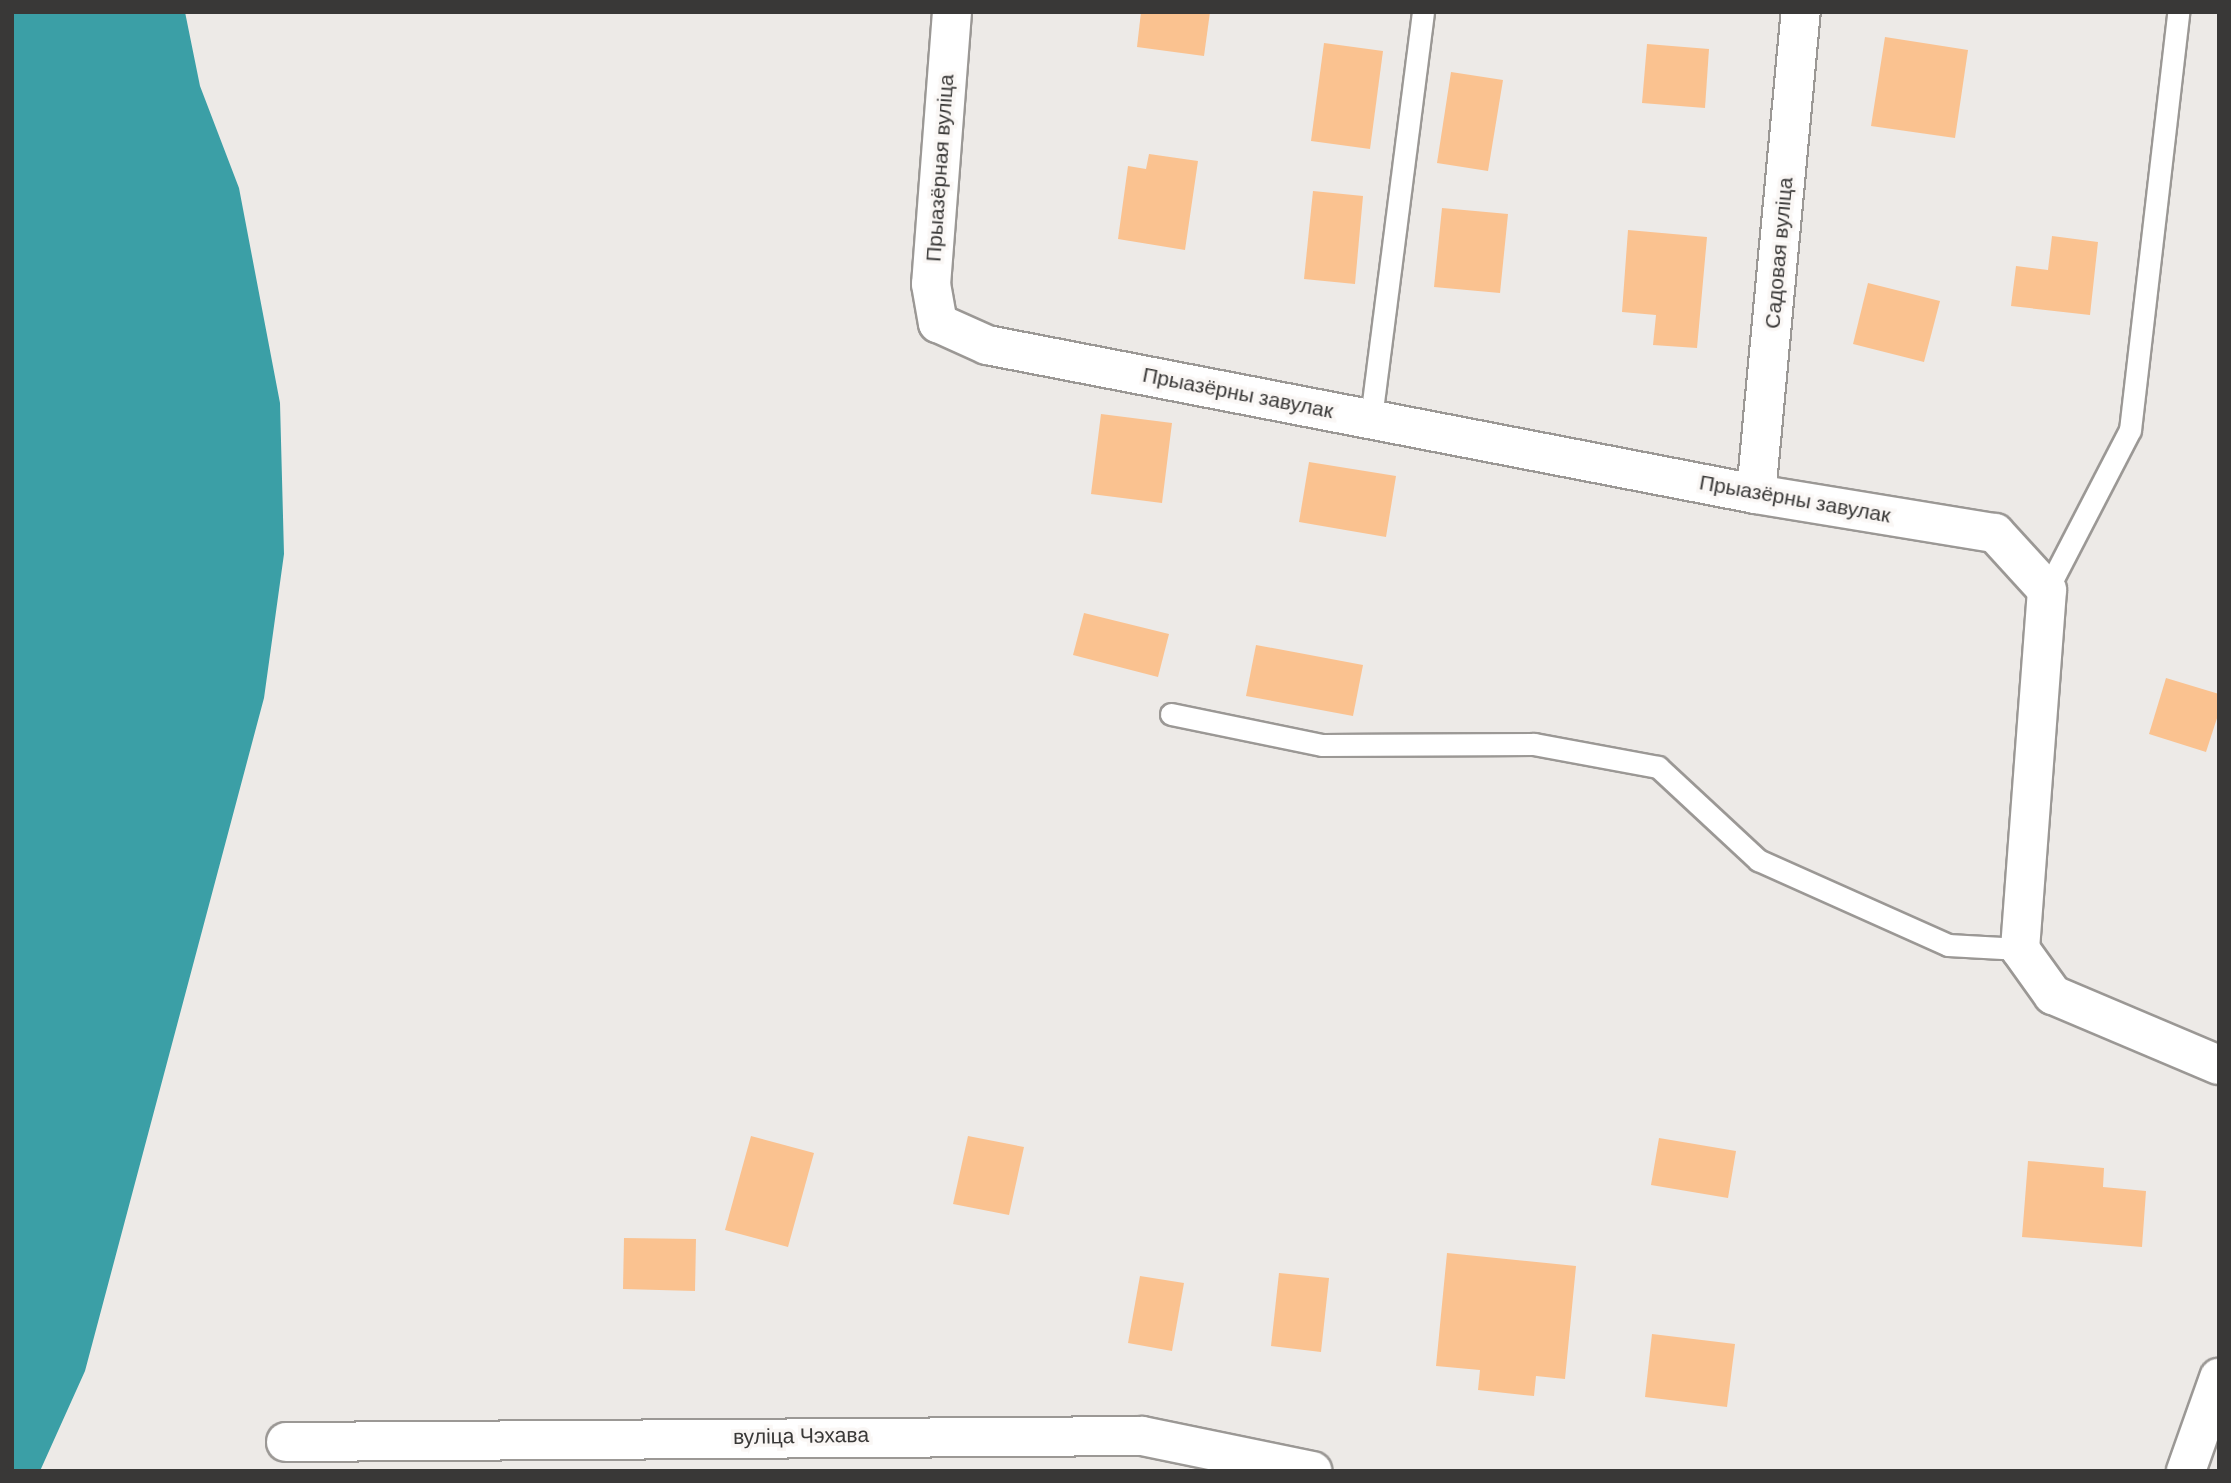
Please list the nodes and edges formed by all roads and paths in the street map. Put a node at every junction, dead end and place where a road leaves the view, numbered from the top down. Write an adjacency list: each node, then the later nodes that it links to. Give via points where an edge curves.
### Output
1 (952, 12): 5 (street, Прыазёрная вуліца, via 932,284)
2 (1423, 12): 6 (lane)
3 (1801, 12): 7 (street, Садовая вуліца)
4 (2178, 12): 8 (lane, via 2130,430)
5 (938, 323): 6 (street, Прыазёрны завулак, via 986,345)
6 (1371, 418): 7 (street, Прыазёрны завулак)
7 (1756, 494): 8 (street, Прыазёрны завулак, via 1995,533)
8 (2047, 590): 10 (street)
9 (1171, 714): 10 (lane, via 1322,745 1535,744 1658,767 1758,860 1948,945)
10 (2020, 949): 11 (street, via 2053,995)
11 (2219, 1065)
12 (2219, 1378): 15 (street)
13 (286, 1442): 14 (street, вуліца Чэхава, via 1142,1436)
14 (1312, 1471)
15 (2186, 1471)

